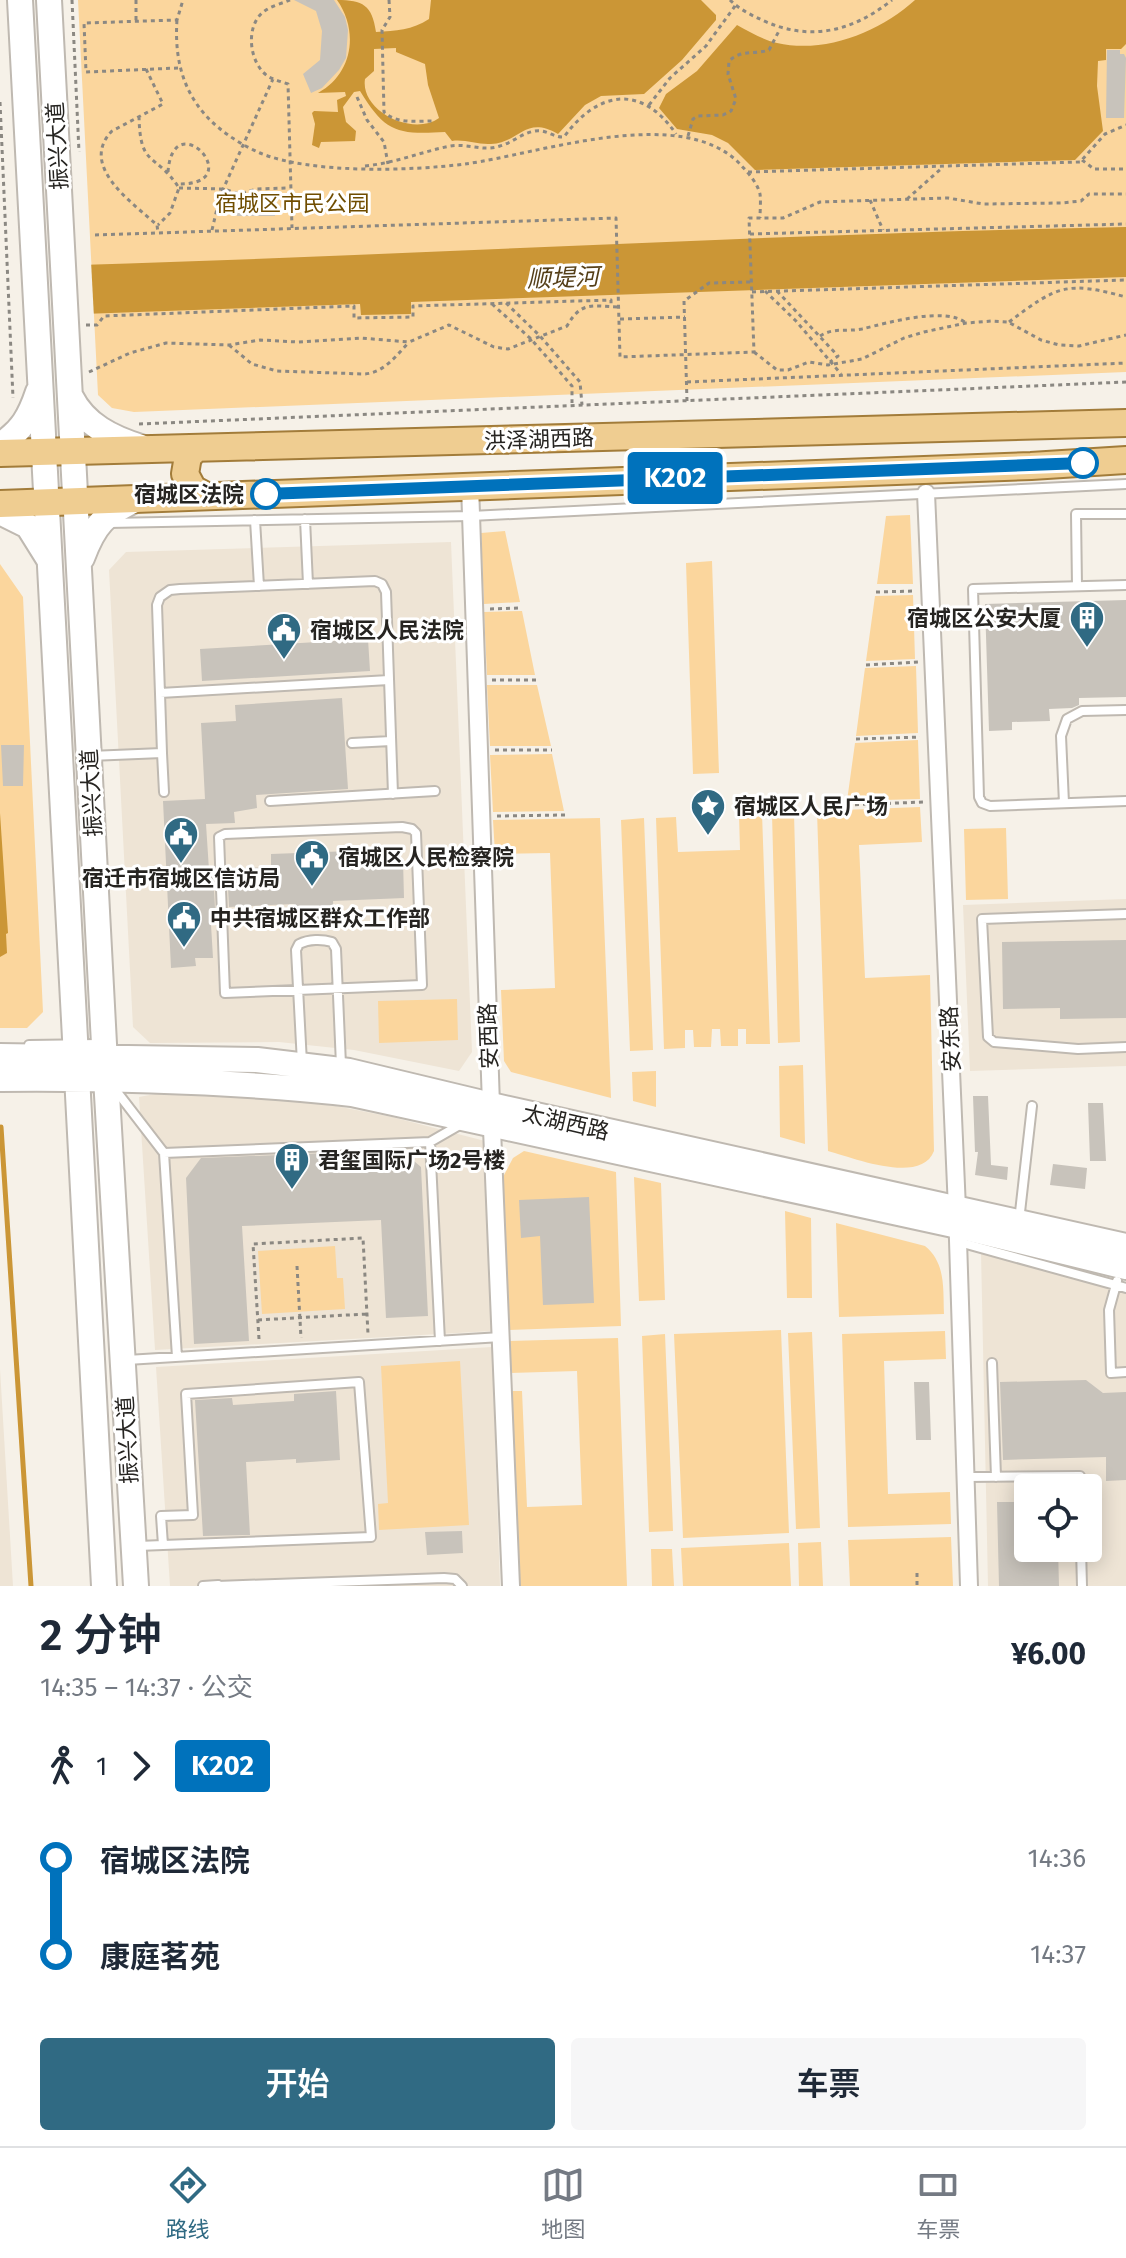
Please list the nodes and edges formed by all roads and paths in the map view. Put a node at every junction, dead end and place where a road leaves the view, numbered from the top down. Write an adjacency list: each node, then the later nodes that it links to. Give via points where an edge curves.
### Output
1 (20, 0): 78 (main road, 振兴大道)
2 (49, 0): 77 (main road, 振兴大道, via 62,238)
3 (72, 0): 28 (path)
4 (136, 0): 14 (path)
5 (183, 0): 13 (path)
6 (266, 0): 12 (path)
7 (290, 0): 12 (path)
8 (389, 0): 23 (path, via 390,17 382,30 386,115)
9 (730, 0): 11 (path)
10 (892, 0): 15 (path, via 836,29)
11 (735, 5): 15 (path); 21 (path, via 706,46)
12 (269, 8): 18 (path, via 254,25 251,44 256,62)
13 (177, 20): 14 (path); 16 (path)
14 (136, 21): 17 (path, via 84,23 86,72)
15 (780, 29): 26 (path, via 769,50 742,52 729,61 734,105 723,115 693,119)
16 (179, 68): 17 (path); 27 (path, via 206,117)
17 (146, 69): 22 (path, via 163,104)
18 (273, 79): 27 (path); 30 (path, via 288,84)
19 (357, 97): 31 (path, via 384,142)
20 (0, 102): 86 (path)
21 (649, 105): 25 (path); 31 (path, via 608,100 577,119 564,137 535,131 500,147 452,146)
22 (139, 116): 35 (path, via 141,147); 45 (path, via 107,136 102,165 114,186)
23 (432, 121)
24 (1126, 125): 29 (path, via 1105,134)
25 (677, 136): 26 (path); 32 (path, via 599,139 462,164)
26 (688, 136): 36 (path, via 710,143)
27 (245, 145): 30 (path); 39 (path)
28 (79, 158)
29 (1082, 160): 33 (path); 34 (path, via 1094,169)
30 (290, 162): 32 (path); 38 (path)
31 (388, 164): 32 (path)
32 (345, 167)
33 (944, 167): 36 (path); 41 (path)
34 (1126, 169)
35 (168, 172): 37 (path); 37 (path, via 177,149 190,145 202,150 208,167 202,179)
36 (748, 172): 43 (path, via 760,193)
37 (178, 186): 39 (path); 45 (path, via 170,213)
38 (291, 188): 39 (path, via 239,194); 46 (path)
39 (224, 189): 47 (path)
40 (1126, 194): 41 (path, via 1089,194 1081,201 1061,203)
41 (907, 199): 42 (path)
42 (870, 200): 43 (path, via 820,202 783,218); 48 (path)
43 (760, 218): 51 (path, via 749,218)
44 (1126, 224): 48 (path)
45 (157, 225): 49 (path)
46 (292, 228): 47 (path); 60 (path, via 616,218)
47 (212, 230): 49 (path)
48 (883, 230): 51 (path)
49 (158, 233): 50 (path)
50 (95, 235)
51 (749, 235): 53 (path)
52 (1126, 280): 55 (path)
53 (751, 281): 56 (path); 62 (path, via 709,283 684,301)
54 (765, 291): 55 (path); 56 (path); 75 (path)
55 (777, 291): 69 (path)
56 (752, 292): 73 (path)
57 (1126, 297): 64 (path, via 1067,288 1049,293)
58 (506, 303): 59 (path); 61 (path, via 611,300); 68 (path)
59 (492, 304): 66 (path, via 413,306 413,317 354,318 354,306 104,316 97,325); 70 (path)
60 (618, 305): 61 (path); 63 (path)
61 (611, 307): 68 (path, via 582,306 567,326)
62 (685, 317): 63 (path); 74 (path)
63 (619, 319): 74 (path, via 620,357)
64 (1008, 322): 65 (path); 67 (path, via 1059,345)
65 (966, 323): 69 (path, via 951,315 895,319 861,329 832,329); 75 (path, via 904,338 862,359)
66 (86, 325)
67 (1126, 335)
68 (540, 336): 70 (path); 85 (path, via 580,382)
69 (820, 336): 75 (path, via 838,356)
70 (531, 339): 71 (path, via 508,349 494,347 449,325); 84 (path, via 572,386)
71 (409, 342): 72 (path, via 260,340); 72 (path, via 375,374 277,371 252,364)
72 (229, 345): 77 (path, via 166,343)
73 (754, 352): 74 (path); 75 (path, via 777,370)
74 (686, 355): 80 (path)
75 (831, 363): 79 (path)
76 (1126, 363): 79 (path)
77 (78, 366): 78 (main road, via 48,365); 82 (main road, 振兴大道); 82 (path)
78 (40, 371): 89 (main road, via 30,416); 92 (main road, 振兴大道)
79 (842, 375): 80 (path)
80 (687, 382): 83 (path)
81 (1126, 382): 83 (path)
82 (80, 389): 91 (main road, via 86,418 117,440); 93 (main road, 振兴大道)
83 (687, 401): 85 (path)
84 (572, 405): 85 (path); 88 (path)
85 (582, 405)
86 (14, 406)
87 (1126, 423): 90 (main road, 洪泽湖西路)
88 (131, 424)
89 (0, 445)
90 (197, 448): 91 (main road, 洪泽湖西路); 99 (main road, via 188,456 185,474 193,489)
91 (148, 449): 93 (main road, 洪泽湖西路)
92 (44, 451): 93 (main road, 洪泽湖西路); 94 (main road, 洪泽湖西路); 105 (main road, 振兴大道)
93 (74, 451): 103 (main road, 振兴大道)
94 (0, 453)
95 (1126, 460): 97 (main road, 洪泽湖西路)
96 (1126, 484): 98 (lane)
97 (470, 485): 99 (main road, 洪泽湖西路); 104 (street, 安西路)
98 (926, 493): 104 (lane); 113 (street, 安东路)
99 (206, 496): 103 (main road, 洪泽湖西路, via 137,499)
100 (0, 504): 105 (main road, 洪泽湖西路)
101 (0, 512): 105 (main road)
102 (1126, 514): 112 (lane, via 1076,514)
103 (83, 516): 105 (main road, 洪泽湖西路); 107 (lane); 117 (main road, 振兴大道)
104 (471, 516): 106 (lane); 116 (street, 安西路)
105 (41, 518): 108 (lane); 118 (main road, 振兴大道, via 51,565)
106 (305, 519): 107 (lane); 109 (lane)
107 (255, 520): 111 (lane)
108 (0, 527)
109 (308, 584): 111 (lane); 121 (lane, via 382,584)
110 (1126, 585): 112 (lane)
111 (259, 586): 124 (lane, via 170,590 160,597)
112 (1077, 586): 140 (lane, via 973,589 979,797 990,806)
113 (929, 590): 114 (path); 119 (street, 安东路)
114 (876, 592)
115 (521, 608): 116 (path)
116 (474, 610): 123 (street, 安西路)
117 (82, 612): 118 (main road, via 67,605); 133 (main road, 振兴大道)
118 (53, 613): 145 (main road, 振兴大道)
119 (933, 662): 120 (path); 126 (street, 安东路)
120 (866, 665)
121 (389, 680): 124 (lane); 128 (lane)
122 (536, 680): 123 (path)
123 (476, 681): 130 (street, 安西路)
124 (160, 693): 132 (lane)
125 (1126, 710): 140 (lane, via 1082,711 1067,719 1061,736)
126 (936, 736): 127 (path); 139 (street, 安东路)
127 (856, 739)
128 (391, 741): 129 (lane); 136 (lane)
129 (352, 743)
130 (479, 750): 131 (path); 143 (street, 安西路)
131 (552, 750)
132 (162, 753): 133 (lane); 135 (lane)
133 (89, 756): 146 (main road, 振兴大道)
134 (435, 791): 136 (lane)
135 (164, 792)
136 (393, 794): 137 (lane)
137 (270, 801)
138 (1126, 801): 140 (lane)
139 (939, 802): 141 (path); 163 (street, 安东路)
140 (1064, 803)
141 (847, 805)
142 (565, 815): 143 (path)
143 (481, 816): 157 (street, 安西路)
144 (1126, 914): 149 (lane, via 982,919 988,1037 1002,1044)
145 (69, 936): 146 (main road, via 82,951); 151 (main road, 振兴大道)
146 (98, 936): 152 (main road, 振兴大道)
147 (338, 989): 148 (lane); 148 (lane, via 336,949 326,940 299,944); 148 (lane, via 422,985 412,829 219,837 225,993); 154 (lane)
148 (298, 990): 153 (lane)
149 (1126, 1047)
150 (8, 1050): 151 (main road, 太湖西路)
151 (75, 1059): 152 (main road, 太湖西路); 152 (lane); 155 (main road, 太湖西路); 161 (main road, 振兴大道)
152 (105, 1059): 153 (main road, 太湖西路); 157 (main road, 太湖西路); 159 (lane); 160 (main road, 振兴大道)
153 (302, 1065): 154 (main road, 太湖西路)
154 (341, 1070): 157 (main road, 太湖西路)
155 (0, 1079)
156 (1032, 1106): 162 (lane)
157 (484, 1117): 158 (lane); 163 (main road, 太湖西路); 169 (street, 安西路)
158 (430, 1142): 159 (lane); 170 (lane)
159 (164, 1153): 174 (lane)
160 (112, 1189): 161 (main road, via 104,1181 92,1180); 175 (main road, 振兴大道)
161 (82, 1191): 185 (main road, 振兴大道)
162 (1019, 1222): 163 (main road, 太湖西路); 165 (main road, 太湖西路)
163 (958, 1226): 165 (main road, 太湖西路); 178 (street, 安东路)
164 (297, 1266): 167 (path)
165 (1123, 1270): 177 (lane, via 1109,1310 1111,1373)
166 (367, 1314): 167 (path); 168 (path, via 363,1238 253,1244); 171 (path)
167 (300, 1317): 168 (path); 172 (path)
168 (258, 1320): 173 (path)
169 (501, 1337): 170 (lane); 190 (street, 安西路)
170 (440, 1341): 171 (lane)
171 (369, 1345): 172 (lane)
172 (302, 1349): 173 (lane)
173 (260, 1352): 174 (lane)
174 (177, 1357): 175 (lane)
175 (123, 1360): 182 (main road, 振兴大道)
176 (992, 1363): 179 (lane)
177 (1126, 1372)
178 (966, 1477): 179 (lane); 192 (street, 安东路)
179 (996, 1477): 180 (lane)
180 (1014, 1477)
181 (163, 1545): 181 (lane, via 371,1537 359,1382 186,1394 193,1515 161,1516); 182 (lane)
182 (133, 1546): 186 (main road, 振兴大道)
183 (1081, 1562): 193 (lane)
184 (917, 1573): 191 (path)
185 (104, 1586)
186 (136, 1586)
187 (203, 1586): 188 (lane)
188 (217, 1586): 189 (lane, via 444,1578)
189 (462, 1586)
190 (511, 1586)
191 (917, 1586)
192 (969, 1586)
193 (1082, 1586)

